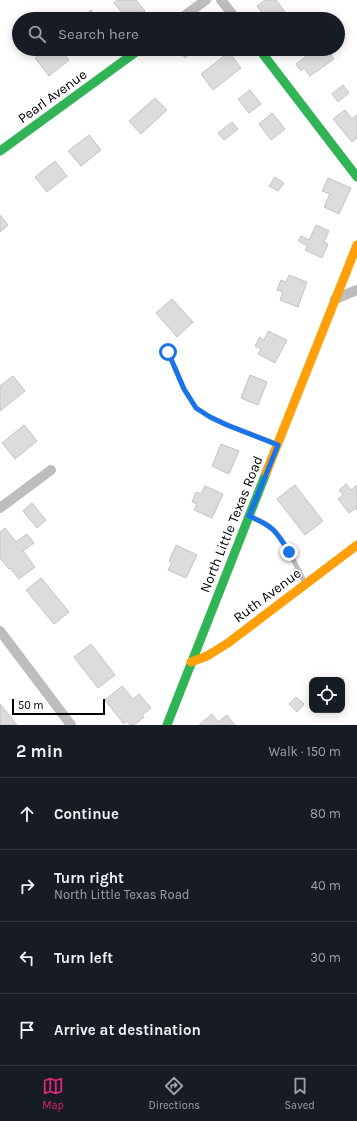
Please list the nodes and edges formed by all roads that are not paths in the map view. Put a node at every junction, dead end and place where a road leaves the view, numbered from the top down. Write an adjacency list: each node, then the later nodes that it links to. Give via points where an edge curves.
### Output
1 (206, 0): 3 (street)
2 (222, 0): 4 (street)
3 (190, 12)
4 (231, 12)
5 (130, 56): 7 (street, Pearl Avenue)
6 (264, 56): 8 (street)
7 (0, 151)
8 (357, 177)
9 (357, 245): 11 (street, North Little Texas Road)
10 (357, 290): 11 (street)
11 (336, 299): 13 (street, North Little Texas Road)
12 (168, 352): 13 (lane, via 184,389 196,408 227,425)
13 (278, 445): 16 (street, North Little Texas Road)
14 (51, 470): 15 (street)
15 (0, 508)
16 (249, 516): 18 (lane, via 274,530); 20 (street, North Little Texas Road)
17 (357, 545): 18 (street, Ruth Avenue)
18 (306, 584): 20 (street, Ruth Avenue, via 228,643)
19 (0, 631): 21 (street)
20 (191, 662): 22 (street, North Little Texas Road)
21 (71, 725)
22 (167, 725)

